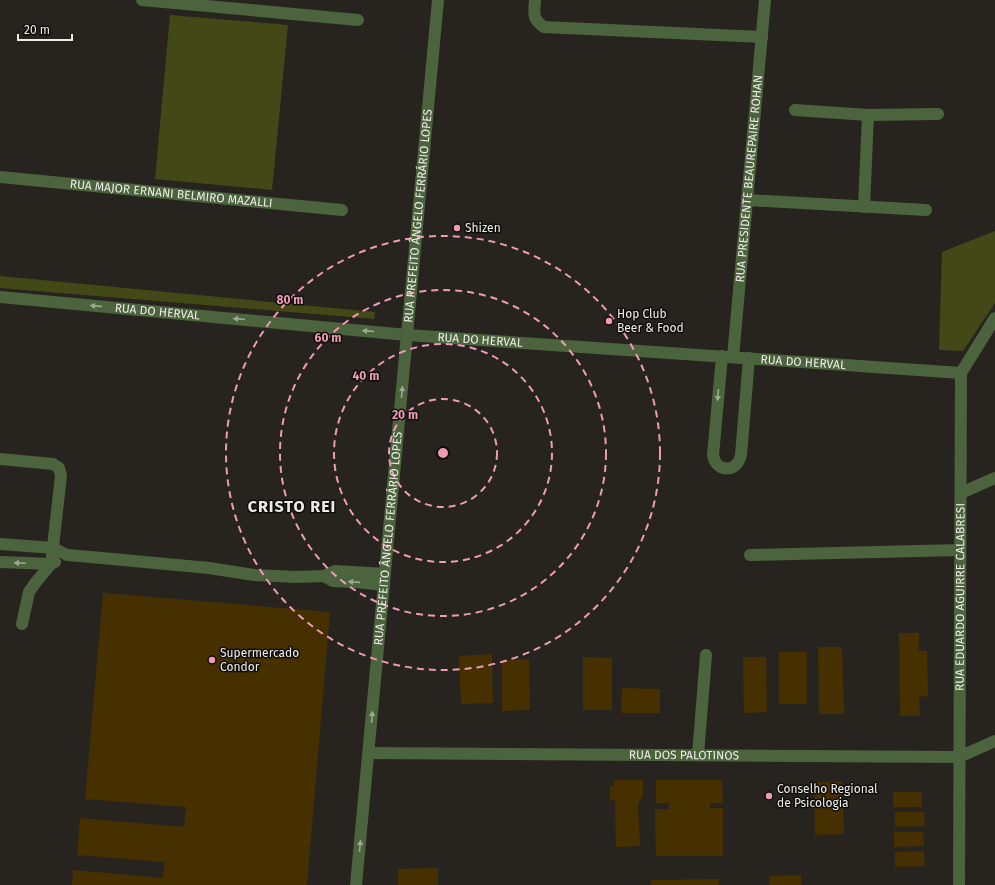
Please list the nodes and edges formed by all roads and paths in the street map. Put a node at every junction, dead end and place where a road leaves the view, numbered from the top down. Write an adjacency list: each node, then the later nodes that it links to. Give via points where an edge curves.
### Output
1 (142, 0): 5 (street)
2 (438, 0): 17 (street, RUA PREFEITO ÂNGELO FERRÁRIO LOPES)
3 (535, 0): 6 (street, via 534,14 537,22 544,27)
4 (765, 0): 6 (street, RUA PRESIDENTE BEAUREPAIRE ROHAN)
5 (358, 20)
6 (762, 37): 11 (street, RUA PRESIDENTE BEAUREPAIRE ROHAN)
7 (796, 110): 9 (street)
8 (938, 114): 9 (street)
9 (868, 115): 12 (street)
10 (0, 178): 13 (street, RUA MAJOR ERNANI BELMIRO MAZALLI)
11 (747, 200): 12 (street); 18 (street, RUA PRESIDENTE BEAUREPAIRE ROHAN)
12 (864, 207): 14 (street)
13 (342, 210)
14 (926, 210)
15 (0, 297): 17 (street, RUA DO HERVAL, one-way to 15)
16 (995, 318): 20 (street)
17 (407, 335): 18 (street, RUA DO HERVAL); 31 (street, RUA PREFEITO ÂNGELO FERRÁRIO LOPES, one-way to 17)
18 (727, 357): 19 (street, RUA DO HERVAL); 19 (street, RUA PRESIDENTE BEAUREPAIRE ROHAN, one-way to 19, via 713,455 716,465 729,469 738,464 740,455)
19 (749, 358): 20 (street, RUA DO HERVAL)
20 (961, 373): 23 (street, RUA EDUARDO AGUIRRE CALABRESI)
21 (0, 459): 25 (street, via 53,464 59,468 61,476)
22 (995, 478): 23 (street)
23 (961, 493): 26 (street, RUA EDUARDO AGUIRRE CALABRESI)
24 (0, 544): 25 (street)
25 (53, 548): 27 (street); 30 (street)
26 (960, 550): 28 (street); 37 (street, RUA EDUARDO AGUIRRE CALABRESI)
27 (67, 555): 30 (street); 31 (street, via 254,575 324,576 333,581 356,582)
28 (750, 555)
29 (0, 562): 30 (street, one-way to 29)
30 (51, 564): 32 (street, via 29,592)
31 (385, 580): 35 (street, RUA PREFEITO ÂNGELO FERRÁRIO LOPES, one-way to 31)
32 (22, 624)
33 (706, 655): 36 (street)
34 (995, 740): 37 (street, RUA DOS PALOTINOS)
35 (369, 753): 36 (street, RUA DOS PALOTINOS); 38 (street, RUA PREFEITO ÂNGELO FERRÁRIO LOPES, one-way to 35)
36 (698, 755): 37 (street, RUA DOS PALOTINOS)
37 (960, 757): 39 (street, RUA EDUARDO AGUIRRE CALABRESI)
38 (356, 885)
39 (959, 885)

